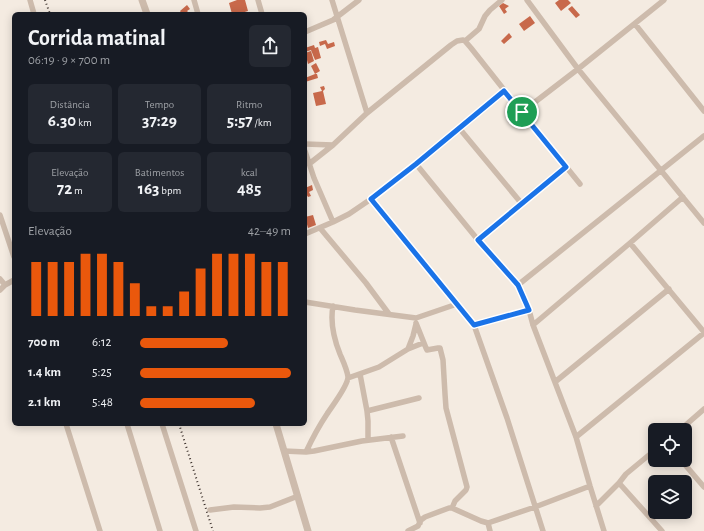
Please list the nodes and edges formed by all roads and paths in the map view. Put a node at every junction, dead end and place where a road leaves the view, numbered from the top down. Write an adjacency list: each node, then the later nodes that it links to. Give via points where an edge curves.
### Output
1 (30, 0): 10 (street)
2 (142, 0): 11 (street)
3 (194, 0): 12 (street)
4 (258, 0): 13 (street)
5 (332, 0): 14 (street)
6 (359, 0): 14 (street)
7 (502, 0): 17 (street, via 485,16 479,29)
8 (527, 0): 18 (street)
9 (664, 0): 15 (street)
10 (33, 12)
11 (146, 12)
12 (197, 12)
13 (261, 12)
14 (338, 17): 16 (street); 22 (street)
15 (635, 24): 18 (street); 20 (street)
16 (307, 31)
17 (465, 41): 19 (street); 22 (street, via 460,40 451,45)
18 (578, 69): 21 (street); 31 (street)
19 (504, 91): 21 (street); 23 (street)
20 (704, 111)
21 (522, 112): 30 (street)
22 (367, 113): 26 (street)
23 (459, 128): 29 (street); 35 (street)
24 (704, 136): 31 (street)
25 (307, 144): 26 (street)
26 (333, 145): 28 (street)
27 (307, 158): 28 (street)
28 (309, 164): 37 (street)
29 (416, 164): 34 (street); 41 (street)
30 (566, 167): 32 (street); 35 (street)
31 (661, 170): 33 (street); 47 (street)
32 (580, 184)
33 (682, 197): 38 (street); 42 (street)
34 (371, 199): 37 (street); 51 (street)
35 (522, 204): 41 (street)
36 (0, 215): 43 (street)
37 (333, 222): 39 (street)
38 (704, 223)
39 (320, 228): 40 (street); 54 (street)
40 (307, 233)
41 (478, 240): 47 (street)
42 (630, 243): 48 (street); 56 (street)
43 (12, 252)
44 (0, 279): 46 (street)
45 (12, 281): 46 (street)
46 (5, 285): 49 (street)
47 (518, 285): 53 (street)
48 (669, 289): 58 (street); 63 (street)
49 (0, 290)
50 (307, 302): 52 (street)
51 (458, 304): 55 (street); 57 (street)
52 (333, 306): 54 (street); 62 (street, via 332,327)
53 (529, 310): 56 (street); 57 (street)
54 (388, 314): 55 (street)
55 (416, 320): 59 (street); 60 (street)
56 (533, 324): 63 (street)
57 (474, 325): 85 (street)
58 (704, 333): 74 (street)
59 (423, 343): 60 (street); 86 (street, via 427,350 440,348 442,354 446,408 467,487)
60 (408, 349): 61 (street, via 379,367)
61 (360, 374): 62 (street); 66 (street)
62 (348, 378): 77 (street)
63 (555, 382): 74 (street)
64 (418, 398): 66 (street)
65 (704, 409): 67 (street)
66 (367, 411): 75 (street)
67 (688, 423)
68 (67, 426): 90 (street)
69 (129, 426): 91 (street)
70 (163, 426): 92 (street)
71 (277, 426): 76 (street)
72 (403, 436): 73 (street)
73 (391, 437): 75 (street); 88 (street)
74 (576, 437): 81 (street)
75 (368, 440): 77 (street)
76 (284, 451): 77 (street); 83 (street)
77 (306, 452)
78 (648, 456): 80 (street)
79 (687, 467): 82 (street)
80 (620, 483): 84 (street); 98 (street)
81 (590, 486): 84 (street); 85 (street)
82 (704, 487)
83 (298, 496): 87 (street, via 270,507); 93 (street)
84 (596, 506): 97 (street)
85 (535, 507): 89 (street); 96 (street)
86 (452, 508): 88 (street, via 425,517); 89 (street)
87 (210, 510)
88 (420, 523): 94 (street)
89 (488, 523): 95 (street)
90 (100, 531)
91 (160, 531)
92 (196, 531)
93 (308, 531)
94 (408, 531)
95 (490, 531)
96 (543, 531)
97 (604, 531)
98 (662, 531)

